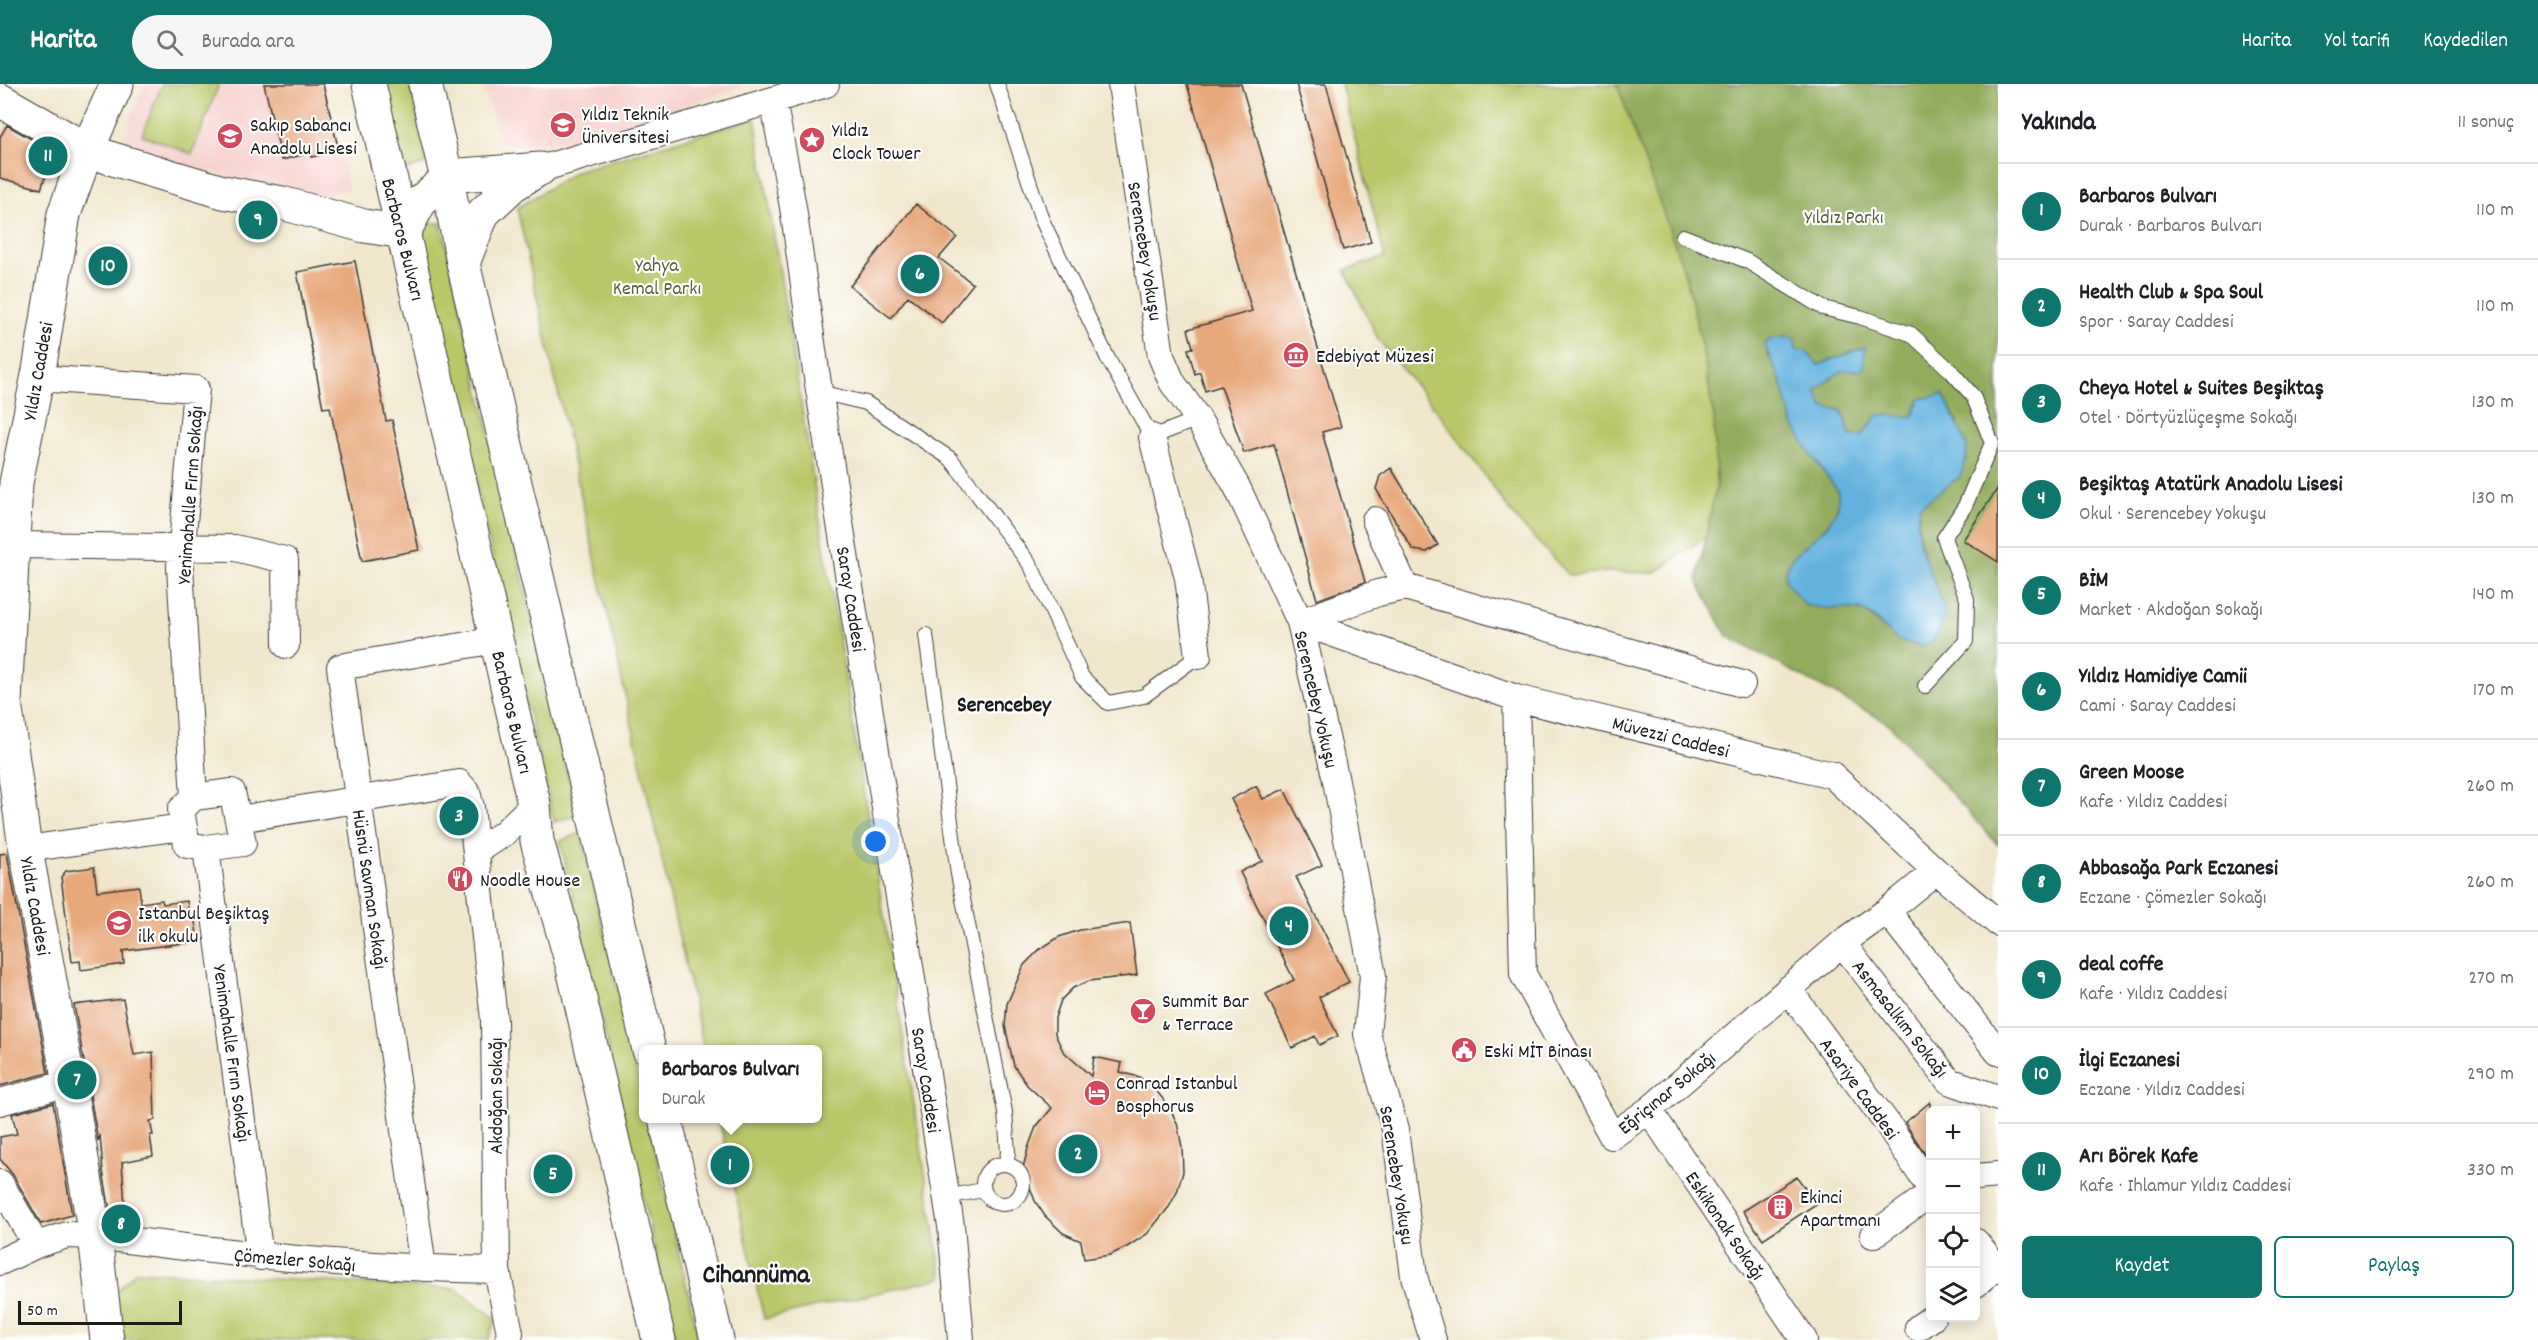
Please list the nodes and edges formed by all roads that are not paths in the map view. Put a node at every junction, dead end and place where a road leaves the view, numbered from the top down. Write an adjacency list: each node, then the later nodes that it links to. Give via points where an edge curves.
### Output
1 (117, 84): 9 (main road, Yıldız Caddesi)
2 (369, 84): 12 (main road, Barbaros Bulvarı)
3 (425, 84): 11 (main road)
4 (997, 84): 18 (lane, via 1042,220 1108,359)
5 (1121, 84): 17 (street, Serencebey Yokuşu, via 1161,356 1172,382)
6 (816, 86): 8 (street)
7 (0, 100): 9 (main road)
8 (773, 100): 10 (street); 16 (street, Saray Caddesi, via 793,207)
9 (87, 150): 12 (main road, via 223,192); 15 (main road, Yıldız Caddesi, via 64,214)
10 (540, 169): 11 (main road); 14 (main road, via 513,185 483,213)
11 (447, 179): 12 (main road, via 420,202); 14 (main road)
12 (404, 232): 26 (main road, Barbaros Bulvarı)
13 (1683, 236): 30 (lane, via 1747,261 1823,308 1911,334 1973,396 1992,443 1965,506 1944,538 1967,599 1966,640)
14 (463, 263): 45 (main road)
15 (37, 378): 20 (main road, Yıldız Caddesi, via 16,483); 21 (street, Yenimahalle Fırın Sokağı, via 196,389)
16 (819, 392): 28 (lane, via 866,403 951,459 1031,566 1082,677 1108,703 1144,696); 58 (street, Saray Caddesi)
17 (1198, 420): 18 (lane); 24 (street, Serencebey Yokuşu, via 1237,487)
18 (1152, 437): 28 (street, via 1188,578)
19 (1375, 519): 22 (street)
20 (13, 545): 21 (street); 23 (main road, Yıldız Caddesi)
21 (182, 549): 27 (street, via 235,548 285,560); 32 (street, Yenimahalle Fırın Sokağı)
22 (1405, 587): 24 (street); 29 (street)
23 (5, 604): 38 (main road, Yıldız Caddesi, via 5,702)
24 (1300, 622): 31 (street, Müvezzi Caddesi); 75 (street, Serencebey Yokuşu, via 1336,781 1373,976 1367,1034 1395,1129 1414,1276)
25 (926, 635): 52 (lane, via 958,874 1005,1112)
26 (496, 640): 33 (street, Hüsnü Savman Sokağı, via 340,667); 34 (main road, Barbaros Bulvarı)
27 (286, 645)
28 (1198, 656)
29 (1742, 684)
30 (1925, 686)
31 (1516, 698): 40 (street, Müvezzi Caddesi, via 1832,775); 50 (street, Eğriçınar Sokağı, via 1523,974 1612,1136)
32 (194, 796): 35 (street, via 232,792); 36 (street, via 181,810)
33 (358, 799): 35 (street); 39 (street, Akdoğan Sokağı, via 459,783 467,792); 66 (street, Hüsnü Savman Sokağı)
34 (534, 804): 39 (street, via 503,834); 72 (main road, Barbaros Bulvarı, via 537,841 572,964)
35 (238, 819): 37 (street, via 243,843)
36 (182, 827): 37 (street, via 187,845); 38 (street)
37 (206, 848): 64 (street, Yenimahalle Fırın Sokağı)
38 (26, 849): 47 (main road, Yıldız Caddesi)
39 (477, 851): 68 (street, Akdoğan Sokağı, via 495,1020)
40 (1936, 871): 41 (street, Eğriçınar Sokağı); 42 (street, Müvezzi Caddesi)
41 (1887, 911): 43 (street, Eğriçınar Sokağı); 46 (street)
42 (1998, 923)
43 (1842, 943): 44 (street, Eğriçınar Sokağı); 48 (street, Asmasalkım Sokağı, via 1949,1081)
44 (1788, 989): 50 (street, Eğriçınar Sokağı); 55 (street, Asariye Caddesi)
45 (648, 1045)
46 (1998, 1052)
47 (69, 1083): 49 (street); 61 (main road, Yıldız Caddesi)
48 (1998, 1098)
49 (0, 1102)
50 (1649, 1110): 76 (street, Eskikonak Sokağı)
51 (666, 1123): 73 (main road)
52 (1006, 1164): 57 (lane, via 988,1171); 57 (lane, via 1021,1175 1020,1195 1010,1203 996,1203)
53 (1998, 1174): 54 (street)
54 (1980, 1176)
55 (1926, 1182)
56 (0, 1183): 62 (street)
57 (984, 1190): 58 (lane)
58 (946, 1197): 74 (street, Saray Caddesi)
59 (1926, 1197): 60 (street)
60 (1873, 1235)
61 (94, 1236): 62 (street, Çömezler Sokağı, via 67,1235); 64 (street, Çömezler Sokağı); 70 (main road, Yıldız Caddesi)
62 (36, 1245): 65 (street, Çömezler Sokağı)
63 (1980, 1247): 67 (street)
64 (260, 1257): 66 (street, Çömezler Sokağı)
65 (0, 1262)
66 (423, 1268): 68 (street, Çömezler Sokağı)
67 (1997, 1268): 69 (street)
68 (496, 1270): 71 (street, Akdoğan Sokağı, via 510,1332)
69 (1980, 1281)
70 (107, 1340)
71 (508, 1340)
72 (659, 1340)
73 (717, 1340)
74 (962, 1340)
75 (1433, 1340)
76 (1804, 1340)

